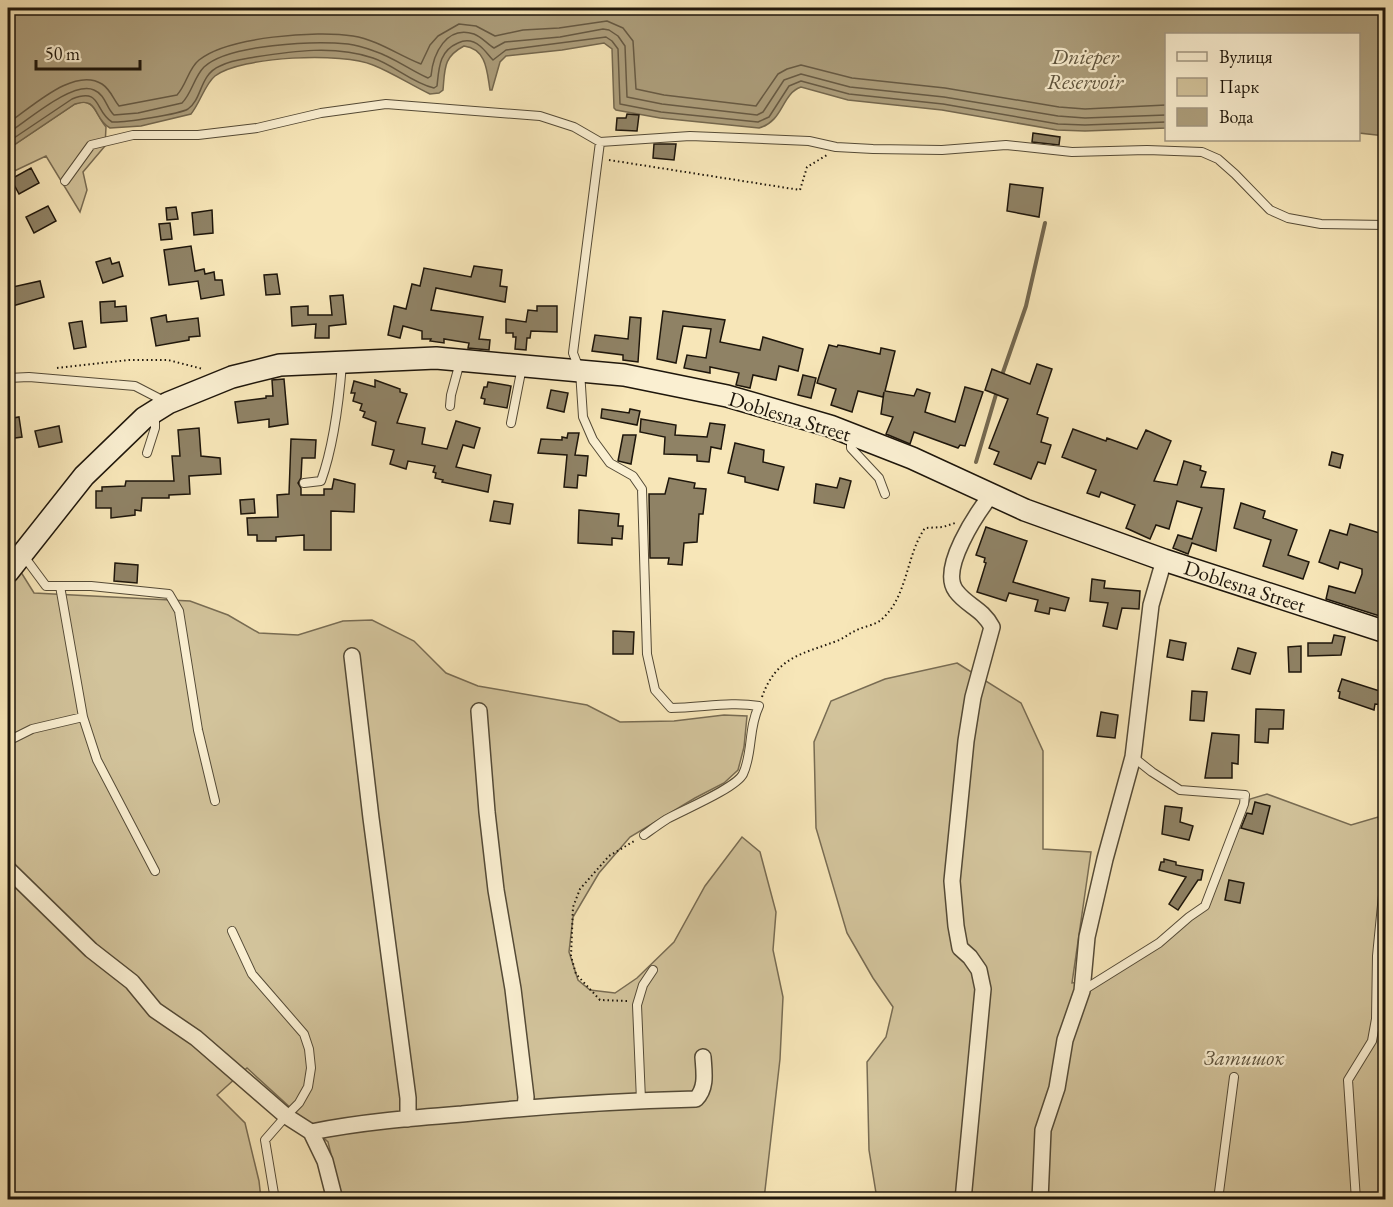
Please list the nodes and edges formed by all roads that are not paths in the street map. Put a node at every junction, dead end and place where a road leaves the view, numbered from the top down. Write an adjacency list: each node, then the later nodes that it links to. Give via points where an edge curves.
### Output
1 (600, 142): 2 (lane, via 574,127 540,116 386,104 256,128 198,135 133,135 92,145); 3 (lane, via 690,136 809,141 836,147 942,150 1006,145 1072,152 1202,152 1218,159 1270,210 1288,218 1321,224); 7 (lane, via 573,353)
2 (65, 181)
3 (1386, 225)
4 (460, 360): 5 (street, Doblesna Street); 6 (street, Doblesna Street); 9 (lane)
5 (342, 363): 10 (street, Doblesna Street, via 280,365 200,388); 14 (lane, via 321,481)
6 (523, 366): 7 (street, Doblesna Street); 11 (lane)
7 (580, 371): 12 (street, Doblesna Street, via 624,375 727,396); 28 (lane, via 584,417 593,440 610,463 633,476 642,489 646,654 655,690 671,708 743,703 759,706 742,776)
8 (8, 378): 10 (lane, via 135,386)
9 (450, 406)
10 (162, 407): 13 (lane); 17 (street, Doblesna Street, via 144,418 84,476)
11 (511, 423)
12 (851, 434): 15 (lane, via 851,448 879,478); 16 (street, Doblesna Street)
13 (147, 453)
14 (304, 483)
15 (885, 494)
16 (991, 495): 18 (street, Doblesna Street); 44 (street, via 975,516 954,560 951,578 955,591 986,616 992,627 968,730 952,881 960,948 979,970 983,989)
17 (22, 553): 19 (street, Doblesna Street); 20 (lane, via 46,586)
18 (1164, 560): 21 (street, Doblesna Street); 26 (street, via 1151,605)
19 (8, 573)
20 (60, 586): 24 (lane); 27 (lane, via 169,594 179,611 198,730)
21 (1386, 632)
22 (352, 656): 40 (street)
23 (479, 711): 38 (street, via 493,868 513,989)
24 (83, 717): 25 (lane, via 32,729); 30 (lane, via 97,760)
25 (8, 741)
26 (1133, 757): 34 (street, via 1087,937); 34 (lane, via 1180,790 1245,795 1244,804 1205,906 1159,943)
27 (215, 801)
28 (644, 835)
29 (8, 869): 39 (street, via 92,950 132,982 155,1010 196,1038)
30 (155, 871)
31 (1384, 885): 47 (lane, via 1372,1041 1348,1080)
32 (232, 931): 39 (lane, via 252,974 304,1034 309,1049 308,1087 300,1103)
33 (653, 970): 37 (lane, via 637,1005)
34 (1082, 991): 45 (street, via 1065,1040 1057,1088 1043,1130)
35 (703, 1057): 37 (street, via 702,1094 696,1099)
36 (1234, 1077): 46 (lane)
37 (641, 1100): 38 (street)
38 (525, 1108): 40 (street)
39 (286, 1116): 41 (street); 42 (lane, via 265,1140)
40 (408, 1119): 41 (street)
41 (311, 1132): 43 (street, via 325,1161)
42 (275, 1200)
43 (335, 1200)
44 (963, 1200)
45 (1040, 1200)
46 (1218, 1200)
47 (1356, 1200)

